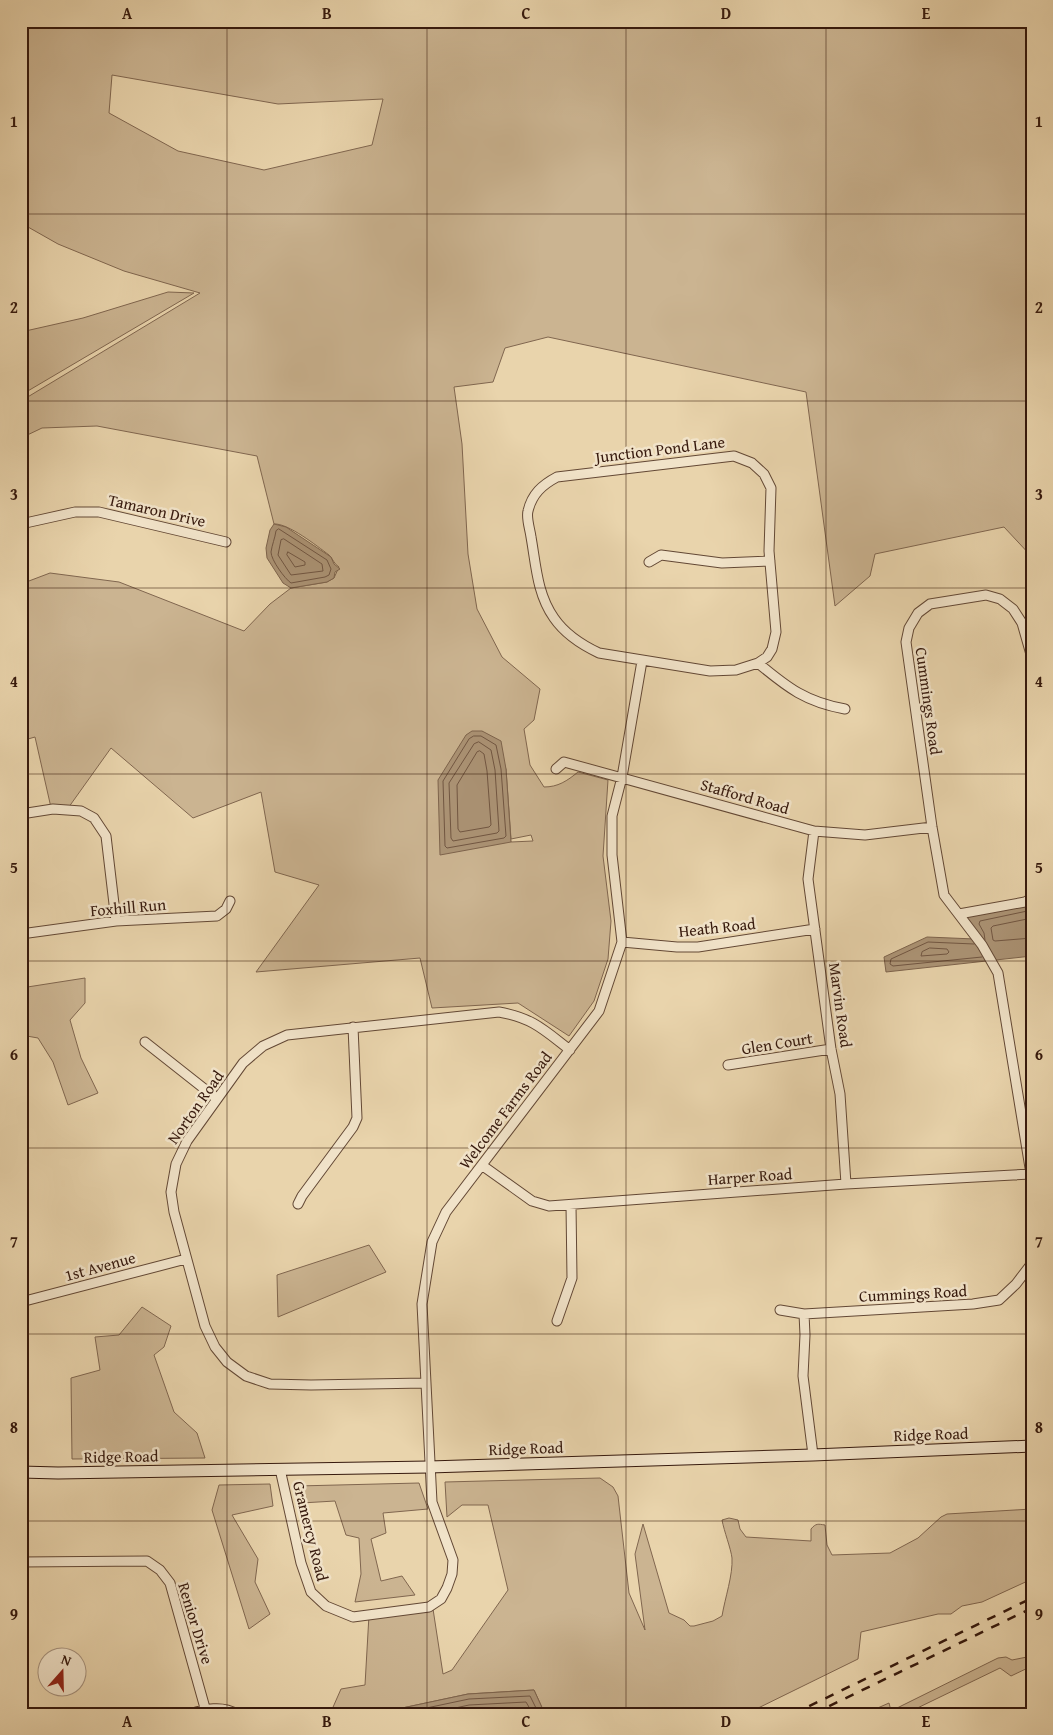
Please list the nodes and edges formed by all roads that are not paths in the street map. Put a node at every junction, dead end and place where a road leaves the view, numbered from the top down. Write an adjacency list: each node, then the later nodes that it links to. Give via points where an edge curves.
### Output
1 (21, 524): 2 (street, Tamaron Drive, via 75,512 99,512)
2 (226, 542)
3 (770, 561): 4 (street, via 722,564 661,555); 6 (street, Junction Pond Lane, via 771,488 764,474 752,463 734,456 557,477 544,484 534,495 528,513 539,587 554,620 584,646 599,653); 7 (street, Junction Pond Lane, via 776,632 772,649)
4 (649, 562)
5 (1032, 658): 12 (street, Cummings Road, via 1022,623 1013,609 1000,599 986,595 930,604 918,613 909,628 906,642)
6 (642, 661): 7 (street, Junction Pond Lane, via 710,671 736,670); 10 (street)
7 (758, 663): 8 (street, via 785,686 809,700)
8 (845, 709)
9 (556, 769): 10 (street, Stafford Road, via 564,762)
10 (622, 777): 13 (street, Stafford Road); 20 (street, Welcome Farms Road, via 612,816 612,855)
11 (21, 814): 17 (street, via 53,809 81,811 94,818 106,836)
12 (932, 827): 13 (street, Stafford Road, via 864,835); 16 (street, Cummings Road, via 944,895)
13 (814, 831): 18 (street, Marvin Road, via 808,878)
14 (1032, 898): 16 (street)
15 (230, 901): 17 (street, Foxhill Run, via 226,909 216,916)
16 (959, 914): 28 (street, Cummings Road, via 998,973)
17 (116, 921): 19 (street, Foxhill Run)
18 (815, 929): 20 (street, Heath Road, via 698,947); 24 (street, Marvin Road)
19 (21, 934)
20 (622, 942): 23 (street, Welcome Farms Road, via 599,1011)
21 (354, 1027): 23 (street, Norton Road, via 499,1012 536,1023); 26 (street, Norton Road, via 296,1033 271,1041 249,1057); 30 (street, via 358,1118)
22 (145, 1042): 26 (street)
23 (570, 1050): 27 (street, Welcome Farms Road)
24 (831, 1050): 25 (street, Glen Court); 29 (street, Marvin Road, via 840,1094)
25 (728, 1065)
26 (216, 1098): 32 (street, Norton Road, via 183,1146 173,1173 172,1202)
27 (483, 1166): 31 (street, Harper Road, via 532,1201 549,1206); 39 (street, Welcome Farms Road, via 446,1212 432,1242 422,1304)
28 (1031, 1176): 29 (street, Harper Road)
29 (846, 1184): 31 (street, Harper Road)
30 (298, 1204)
31 (571, 1205): 38 (street, via 572,1278)
32 (186, 1259): 35 (street, 1st Avenue); 39 (street, Norton Road, via 205,1326 215,1347 227,1362 246,1376 270,1384)
33 (1032, 1263): 37 (street, Cummings Road, via 999,1300)
34 (21, 1285): 35 (street)
35 (23, 1301)
36 (780, 1310): 37 (street, Cummings Road)
37 (804, 1314): 41 (street, via 803,1376)
38 (557, 1321)
39 (425, 1383): 42 (street, Welcome Farms Road)
40 (1032, 1446): 41 (street, Ridge Road)
41 (812, 1455): 42 (street, Ridge Road)
42 (429, 1467): 43 (street, Ridge Road); 43 (street, Gramercy Road, via 432,1502 452,1560 447,1588 441,1599 428,1607 353,1617 326,1606 311,1592 300,1563)
43 (280, 1469): 44 (street, Ridge Road)
44 (21, 1472)
45 (21, 1562): 46 (street, Renior Drive, via 147,1561 160,1570 170,1583)
46 (205, 1708): 47 (street); 48 (street, via 230,1710)
47 (190, 1714)
48 (237, 1714)

